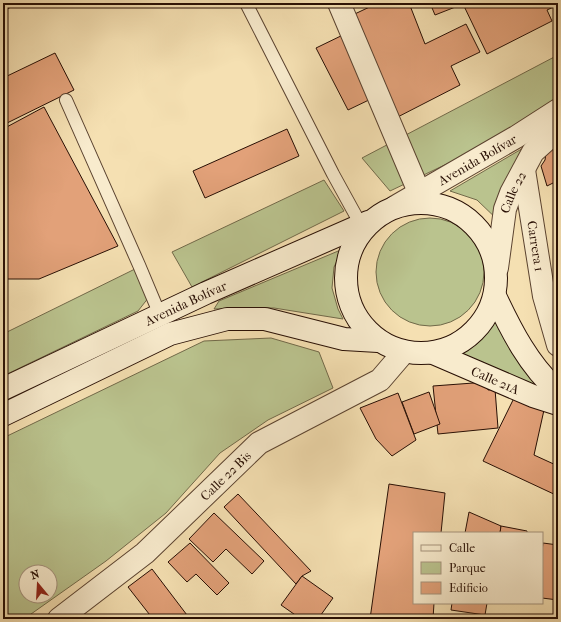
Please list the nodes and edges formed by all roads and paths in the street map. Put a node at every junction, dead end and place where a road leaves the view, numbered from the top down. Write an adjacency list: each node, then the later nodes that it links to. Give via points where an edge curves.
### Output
1 (246, 3): 9 (lane, via 333,174)
2 (339, 3): 7 (main road)
3 (66, 100): 12 (lane)
4 (558, 110): 7 (main road, Avenida Bolívar)
5 (558, 132): 6 (main road, Calle 22, via 533,152)
6 (524, 170): 10 (main road, Calle 22, via 505,208); 14 (main road, Carrera 1, via 544,296)
7 (419, 192): 8 (main road, Avenida Bolívar)
8 (395, 207): 9 (main road, Avenida Bolívar); 10 (main road, via 417,202 440,204 460,213 478,227 490,246)
9 (366, 223): 12 (main road, Avenida Bolívar); 13 (main road, via 354,243 345,269 347,297 359,322)
10 (497, 268): 11 (main road, Calle 22)
11 (495, 296): 16 (main road, via 483,323 461,343); 18 (main road, via 520,346)
12 (160, 315): 17 (main road, Avenida Bolívar)
13 (378, 341): 15 (main road); 20 (main road, Avenida Bolívar, via 344,339 266,319 227,319 170,334)
14 (558, 345)
15 (404, 352): 16 (main road); 21 (main road, Calle 22 Bis, via 380,380 259,444 145,553)
16 (433, 353): 19 (main road, Calle 21A, via 533,396)
17 (3, 389)
18 (558, 391)
19 (558, 404)
20 (3, 415)
21 (59, 619)

